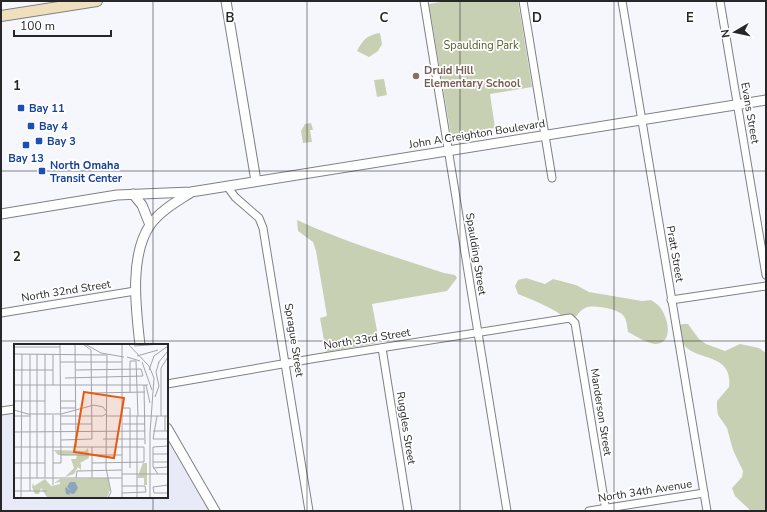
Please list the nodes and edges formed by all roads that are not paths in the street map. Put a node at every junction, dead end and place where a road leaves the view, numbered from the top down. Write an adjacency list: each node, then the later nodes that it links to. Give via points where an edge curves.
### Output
1 (97, 1): 7 (main road)
2 (226, 1): 14 (street)
3 (424, 1): 12 (street, Spaulding Street)
4 (523, 1): 11 (street)
5 (622, 1): 10 (street, Pratt Street)
6 (720, 1): 9 (street, Evans Street)
7 (1, 16)
8 (766, 100): 9 (street, John A Creighton Boulevard)
9 (737, 104): 10 (street, John A Creighton Boulevard); 20 (street, Evans Street)
10 (641, 120): 11 (street, John A Creighton Boulevard); 23 (street, Pratt Street)
11 (545, 135): 12 (street, John A Creighton Boulevard); 13 (street)
12 (448, 151): 14 (street, John A Creighton Boulevard); 26 (street, Spaulding Street)
13 (552, 178)
14 (256, 181): 15 (street, John A Creighton Boulevard)
15 (227, 186): 16 (street, John A Creighton Boulevard); 29 (street, Sprague Street, via 235,198 259,218 263,228)
16 (191, 192): 17 (street, John A Creighton Boulevard); 19 (street, via 168,207)
17 (133, 194): 18 (street, John A Creighton Boulevard); 19 (street, via 142,205)
18 (1, 214)
19 (150, 225): 22 (street, via 139,257)
20 (766, 275)
21 (766, 286): 23 (street)
22 (135, 291): 24 (street, North 32nd Street); 27 (street)
23 (672, 300): 34 (street, Pratt Street)
24 (1, 313)
25 (570, 318): 26 (street, North 33rd Street); 35 (street, Manderson Street, via 575,324)
26 (478, 332): 28 (street, North 33rd Street); 39 (street, Spaulding Street)
27 (140, 344)
28 (382, 348): 29 (street, North 33rd Street); 38 (street, Ruggles Street)
29 (285, 364): 30 (street, North 33rd Street); 37 (street, Sprague Street)
30 (168, 384)
31 (14, 409): 32 (street)
32 (1, 411)
33 (168, 430): 36 (street)
34 (704, 493): 35 (street, North 34th Avenue); 41 (street, Pratt Street)
35 (606, 510): 40 (street, North 34th Avenue)
36 (214, 511)
37 (309, 511)
38 (408, 511)
39 (507, 511)
40 (589, 511)
41 (707, 511)

